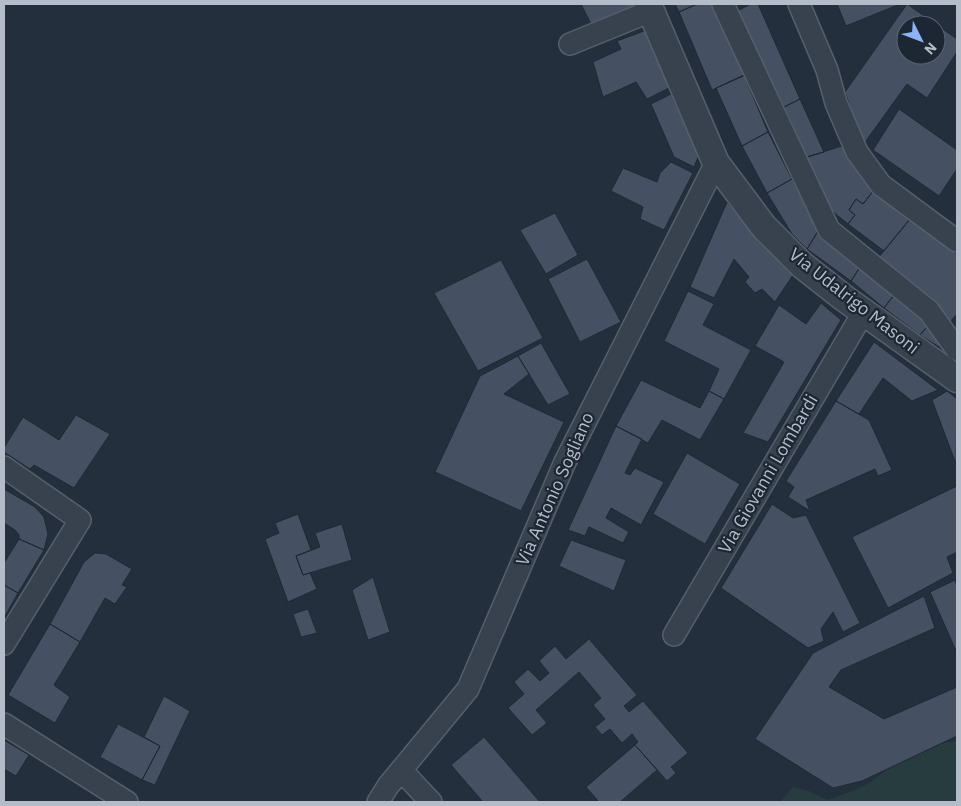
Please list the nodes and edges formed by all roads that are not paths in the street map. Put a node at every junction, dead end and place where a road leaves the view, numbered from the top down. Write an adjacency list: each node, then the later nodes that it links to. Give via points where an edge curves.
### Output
1 (723, 4): 8 (street, via 829,230 929,311)
2 (799, 4): 6 (street, via 857,152 881,185)
3 (649, 7): 4 (street); 5 (street, Via Udalrigo Masoni)
4 (570, 44)
5 (716, 163): 7 (street, Via Udalrigo Masoni, via 764,228 802,265); 14 (street, Via Antonio Sogliano, via 565,462 468,689)
6 (957, 241)
7 (863, 313): 9 (street, Via Udalrigo Masoni); 11 (street, Via Giovanni Lombardi)
8 (957, 350)
9 (957, 379)
10 (4, 467): 12 (street, via 80,520)
11 (674, 635)
12 (4, 644)
13 (4, 724): 15 (street)
14 (401, 770): 16 (street, Via Antonio Sogliano); 17 (street)
15 (127, 802)
16 (378, 802)
17 (431, 802)

